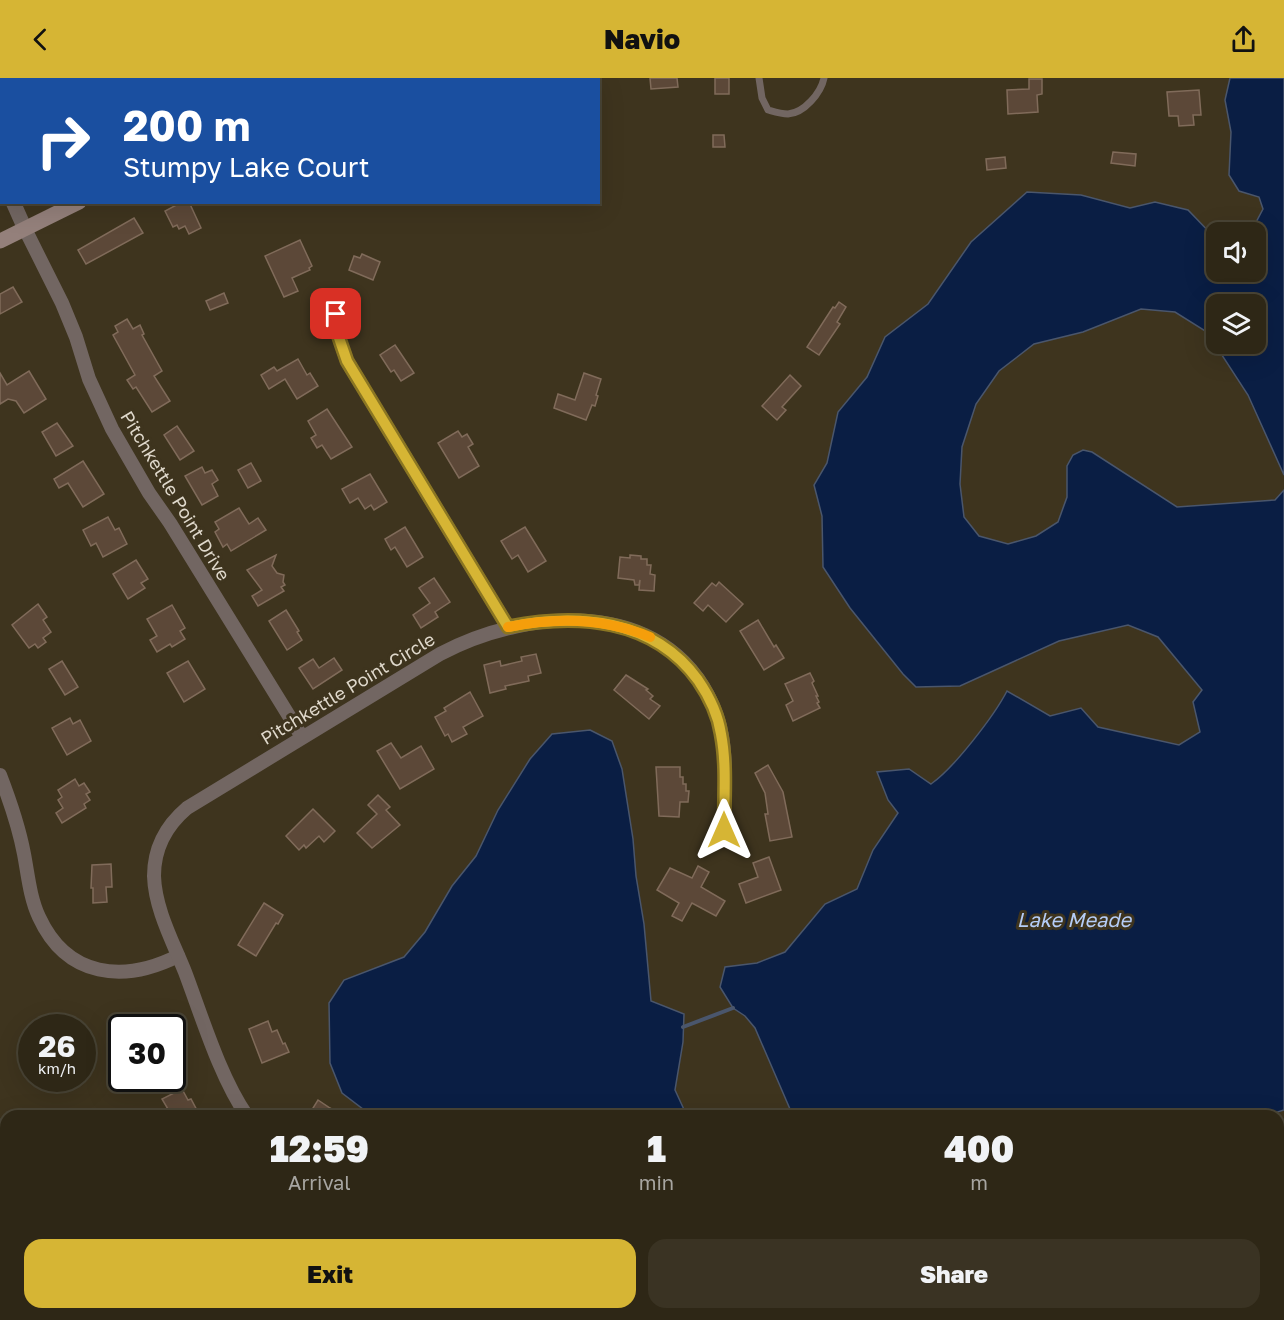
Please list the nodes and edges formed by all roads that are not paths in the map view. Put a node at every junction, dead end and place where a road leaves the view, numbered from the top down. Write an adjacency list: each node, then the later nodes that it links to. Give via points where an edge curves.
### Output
1 (759, 78): 2 (lane, via 768,110 790,114 821,90)
2 (824, 78)
3 (14, 204): 5 (street)
4 (74, 204): 5 (main road)
5 (25, 229): 6 (main road); 9 (street, Pitchkettle Point Drive, via 62,303 112,429)
6 (0, 242)
7 (336, 314): 8 (street, via 337,332 347,361)
8 (508, 627): 9 (street, Pitchkettle Point Circle, via 477,636 440,654); 11 (street, Pitchkettle Point Circle, via 561,621 614,625 652,638 678,657 702,687 718,718 724,752)
9 (302, 737): 12 (street, Pitchkettle Point Circle, via 187,808 167,830 156,858 155,890)
10 (0, 775): 12 (street, via 10,800 33,900 58,946 80,963 109,972 148,969)
11 (724, 830)
12 (178, 956): 13 (street, Pitchkettle Point Circle)
13 (243, 1110)

